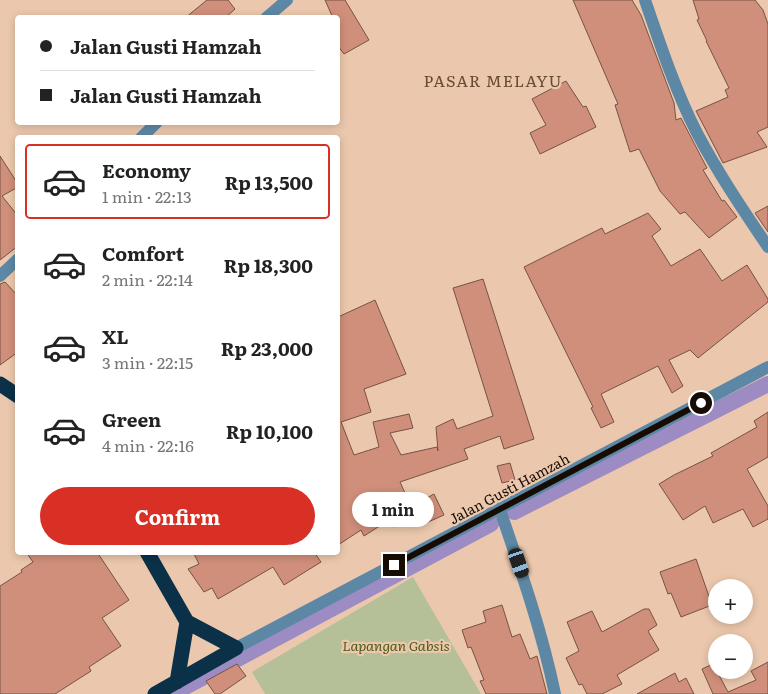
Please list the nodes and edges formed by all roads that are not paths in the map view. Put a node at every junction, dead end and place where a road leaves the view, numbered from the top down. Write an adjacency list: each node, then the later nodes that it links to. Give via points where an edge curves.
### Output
1 (287, 0): 3 (street)
2 (645, 0): 6 (street, via 696,131)
3 (270, 15)
4 (154, 125): 5 (street)
5 (144, 135)
6 (768, 247)
7 (15, 262): 8 (street)
8 (0, 276)
9 (768, 367): 12 (street, Jalan Gusti Hamzah)
10 (0, 384): 11 (highway)
11 (15, 394)
12 (500, 510): 15 (street, Jalan Gusti Hamzah); 18 (street, via 543,639)
13 (149, 555): 14 (highway)
14 (187, 622): 15 (highway); 16 (highway)
15 (236, 648): 16 (highway)
16 (177, 682): 17 (highway)
17 (155, 694)
18 (555, 694)

